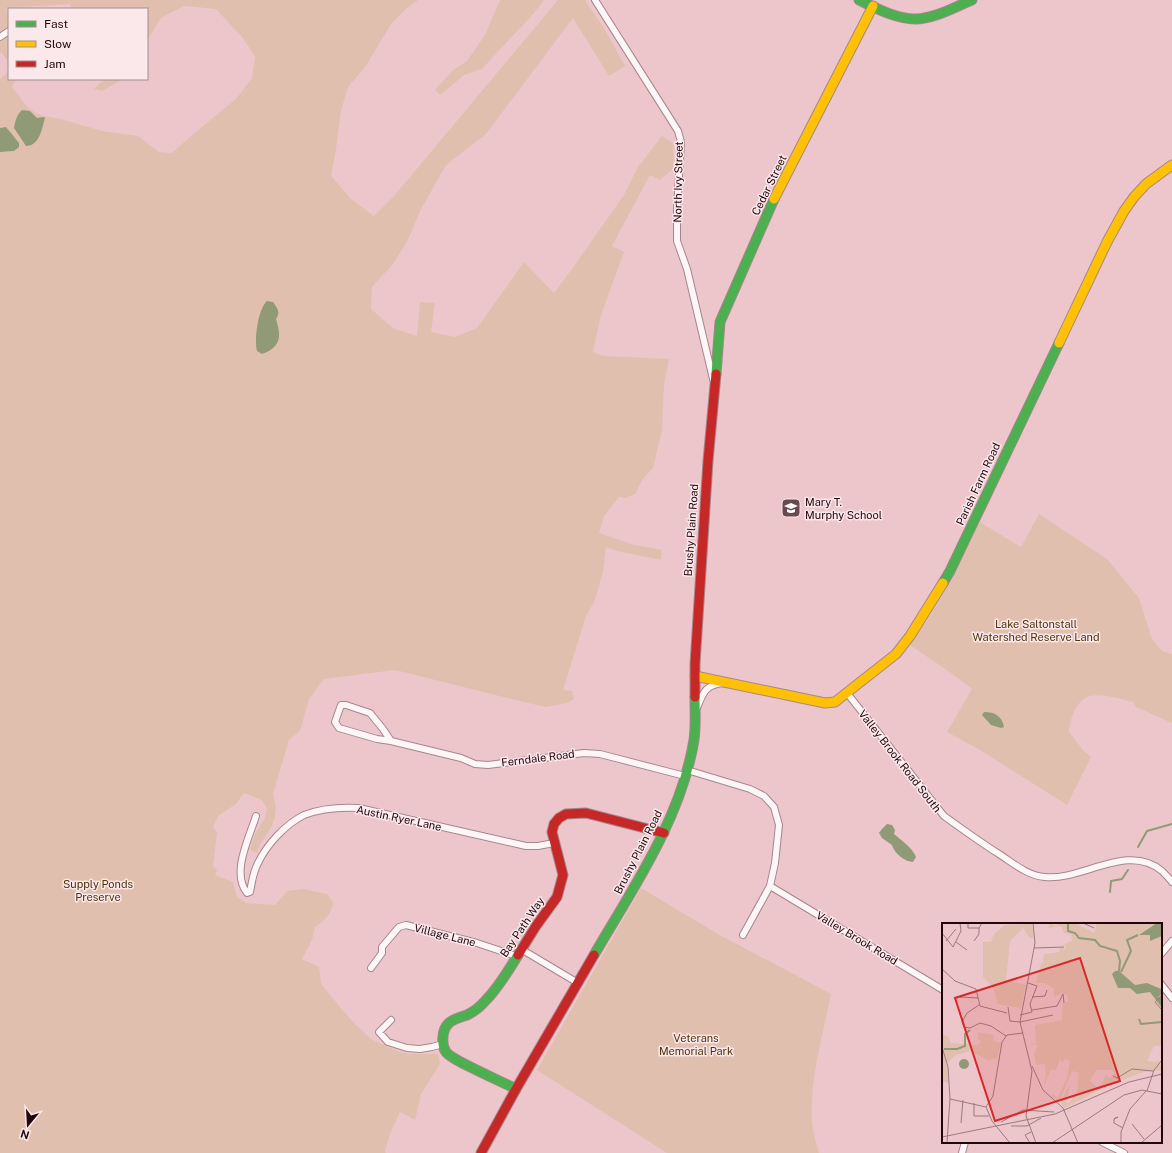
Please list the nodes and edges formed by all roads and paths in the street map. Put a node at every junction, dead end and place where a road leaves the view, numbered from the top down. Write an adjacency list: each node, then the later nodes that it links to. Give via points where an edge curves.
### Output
1 (594, 0): 6 (street, North Ivy Street, via 678,131 680,142 677,241 687,269)
2 (859, 0): 4 (main road)
3 (972, 0): 4 (main road, via 916,19)
4 (873, 6): 6 (main road, Cedar Street, via 774,199 720,322)
5 (1172, 166): 9 (main road, Parish Farm Road, via 1146,184 1134,197 1113,231 950,571 932,602 896,654)
6 (714, 383): 7 (main road, Brushy Plain Road)
7 (695, 676): 8 (main road, Parish Farm Road); 10 (main road, Brushy Plain Road)
8 (728, 682): 9 (main road, Parish Farm Road, via 825,703 835,702); 10 (street, Parish Farm Road, via 704,690)
9 (847, 693): 16 (street, Valley Brook Road South, via 944,816 1027,872 1043,878 1059,877 1130,859 1161,870)
10 (695, 711): 12 (main road, Brushy Plain Road, via 694,740)
11 (391, 741): 11 (street, Ferndale Road, via 339,728 335,722 341,706 346,704 370,714); 12 (street, Ferndale Road, via 461,758 475,764 488,765 584,753 600,754)
12 (686, 773): 14 (main road, Brushy Plain Road); 17 (street, Ferndale Road, via 750,789 764,796 774,807 779,825)
13 (256, 816): 15 (street, Austin Ryer Lane, via 240,870 246,893 250,892 258,863 271,842 288,826 304,816 326,809 359,808 526,846)
14 (664, 833): 15 (main road, Bay Path Way, via 601,816 573,813 559,818 554,824); 23 (main road, Brushy Plain Road)
15 (554, 843): 20 (main road, Bay Path Way, via 563,875 561,886 557,897)
16 (1172, 882)
17 (770, 886): 18 (street, Ferndale Road); 25 (street, Valley Brook Road)
18 (743, 935)
19 (1172, 941): 21 (street)
20 (519, 952): 22 (street, Village Lane, via 406,926 399,928 382,947 382,954); 23 (street, Village Lane); 28 (main road, Bay Path Way, via 486,1001 469,1014 449,1022 443,1034)
21 (1162, 953)
22 (371, 968)
23 (578, 983): 29 (main road, Brushy Plain Road)
24 (1162, 985): 26 (street)
25 (942, 989)
26 (1172, 998)
27 (391, 1020): 28 (street, via 379,1032 388,1042 420,1049)
28 (443, 1044): 29 (main road, via 446,1052 457,1060)
29 (516, 1089): 32 (main road, Brushy Plain Road)
30 (965, 1143): 33 (street)
31 (1104, 1143): 34 (street)
32 (481, 1153)
33 (962, 1153)
34 (1124, 1153)

